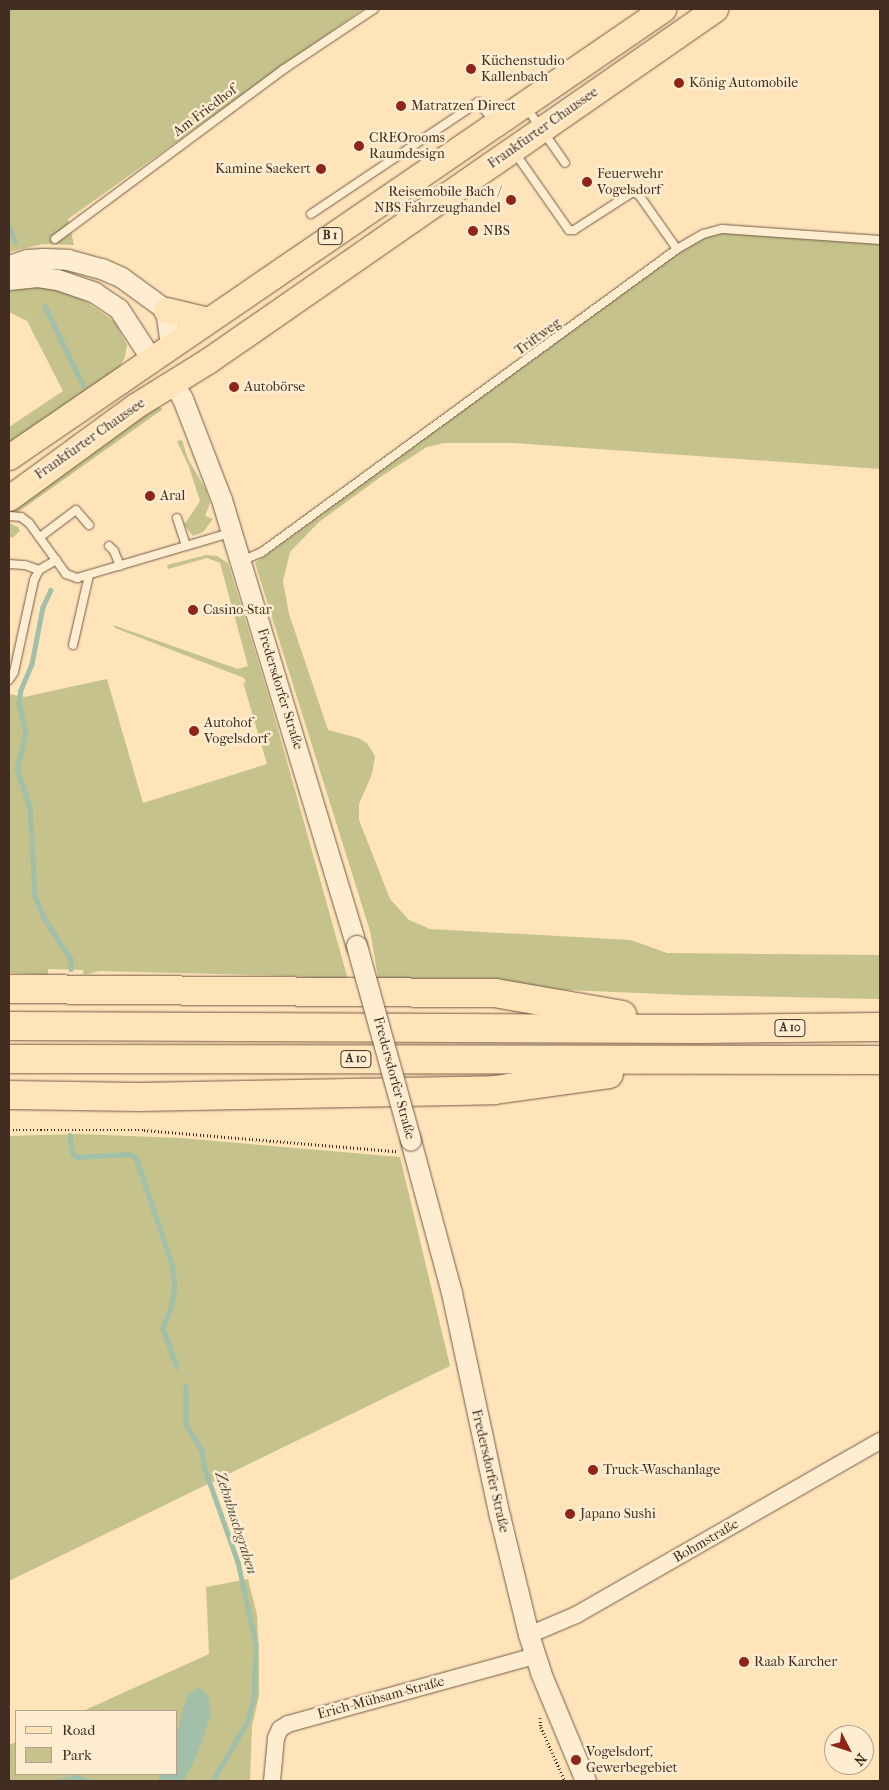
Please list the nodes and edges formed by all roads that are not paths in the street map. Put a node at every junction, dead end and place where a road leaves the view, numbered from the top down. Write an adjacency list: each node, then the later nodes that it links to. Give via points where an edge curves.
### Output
1 (374, 9): 10 (lane, Am Friedhof, via 284,68)
2 (663, 9): 4 (main road, B 1)
3 (715, 9): 6 (main road, Frankfurter Chaussee / B 1)
4 (524, 104): 5 (main road, B 1); 6 (lane)
5 (496, 124): 9 (lane, via 478,102); 16 (main road, B 1)
6 (541, 129): 7 (main road, Frankfurter Chaussee / B 1); 8 (lane)
7 (512, 149): 12 (lane, via 569,230 574,230 633,192 639,195); 18 (main road, Frankfurter Chaussee / B 1)
8 (565, 163)
9 (311, 214)
10 (55, 238)
11 (880, 240): 12 (lane, Triftweg, via 722,229 703,234)
12 (677, 250): 29 (lane, Triftweg, via 262,552)
13 (9, 266): 15 (street, via 44,258 102,268 122,278)
14 (9, 280): 17 (street, via 52,279 95,293 119,309)
15 (166, 310): 16 (main road); 17 (street)
16 (208, 320): 17 (main road, B 1)
17 (161, 351): 18 (main road); 19 (main road, B 1)
18 (173, 382): 20 (main road, Frankfurter Chaussee / B 1); 24 (street, Fredersdorfer Straße, via 210,468)
19 (9, 457)
20 (9, 498)
21 (9, 516): 25 (lane, via 21,517)
22 (177, 518): 27 (lane)
23 (89, 524): 25 (lane, via 76,510)
24 (232, 533): 27 (lane); 29 (street, Fredersdorfer Straße)
25 (40, 537): 28 (lane)
26 (109, 546): 31 (lane)
27 (186, 546): 31 (lane)
28 (56, 560): 32 (lane); 33 (lane, via 66,574 78,578)
29 (241, 561): 45 (street, Fredersdorfer Straße, bridge, via 358,946 452,1293)
30 (9, 564): 32 (lane)
31 (120, 566): 33 (lane)
32 (39, 570): 35 (lane, via 14,672)
33 (89, 576): 34 (lane)
34 (73, 645)
35 (9, 680)
36 (11, 988): 39 (highway, via 495,993)
37 (9, 1026): 39 (highway, A 10)
38 (880, 1026): 39 (highway, A 10)
39 (700, 1029)
40 (9, 1059): 41 (highway, A 10)
41 (702, 1060): 42 (highway, A 10); 43 (highway, via 494,1090 139,1097)
42 (880, 1060)
43 (9, 1095)
44 (880, 1441): 45 (street, Bohmstraße, via 576,1615)
45 (529, 1635): 46 (street, Fredersdorfer Straße)
46 (535, 1656): 47 (street, Erich-Mühsam-Straße, via 288,1724 280,1729 276,1738); 48 (street, Fredersdorfer Straße)
47 (272, 1781)
48 (586, 1781)

